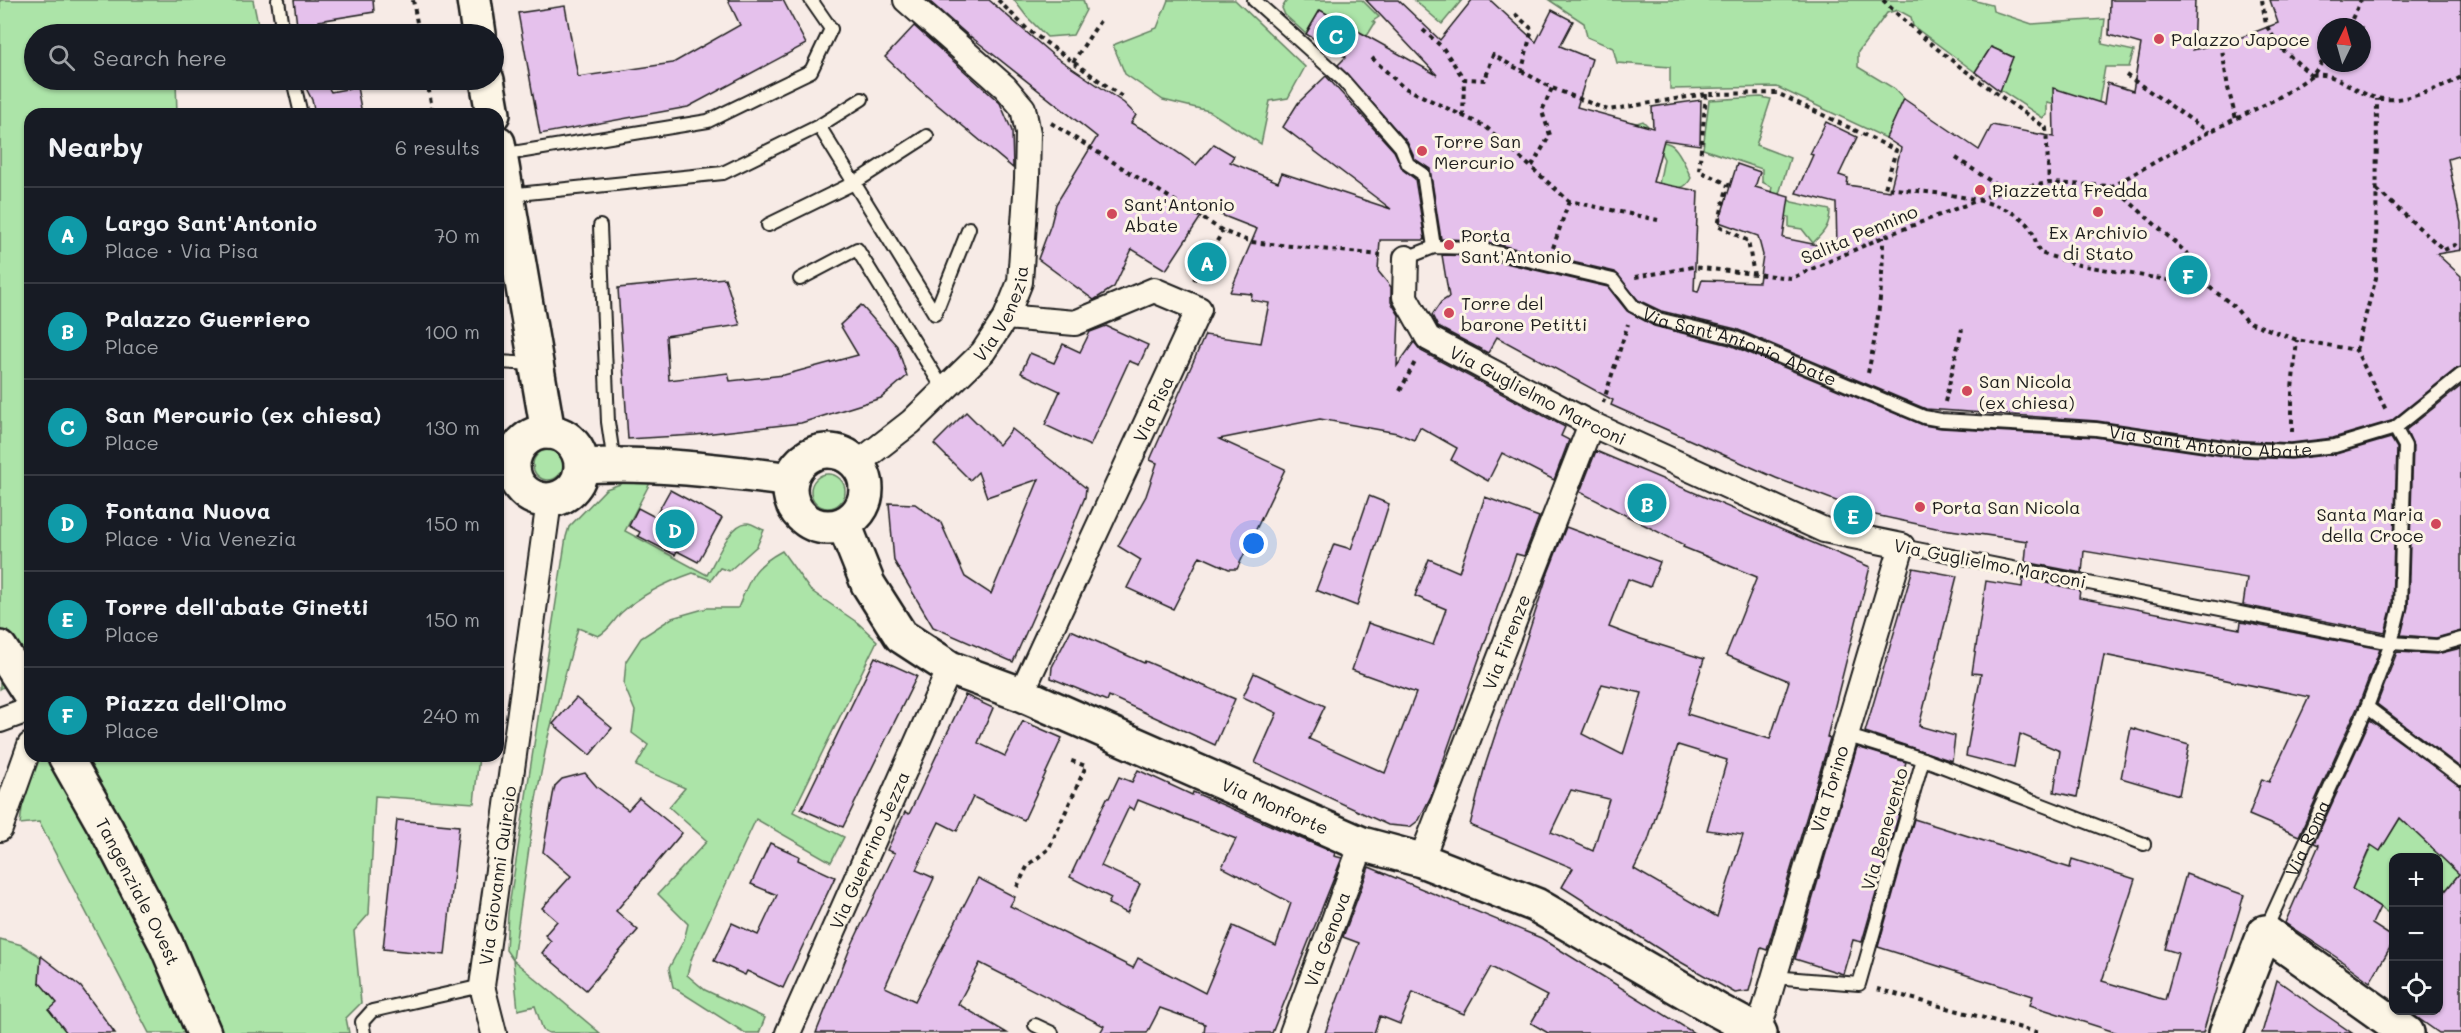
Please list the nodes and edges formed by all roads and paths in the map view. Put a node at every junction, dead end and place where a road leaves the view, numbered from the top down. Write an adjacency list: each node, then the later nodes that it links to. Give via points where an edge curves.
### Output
1 (279, 0): 14 (lane)
2 (413, 0): 15 (path)
3 (474, 0): 16 (street)
4 (811, 0): 44 (lane, via 831,29 811,71 708,121)
5 (906, 0): 38 (street, via 1005,87)
6 (998, 0): 20 (path, via 1027,29)
7 (1254, 0): 62 (lane, via 1342,79 1401,147 1408,164 1423,174)
8 (1883, 0): 49 (path, via 1952,62 2046,128)
9 (2262, 0): 24 (path, via 2266,25 2279,46)
10 (2361, 0): 12 (path)
11 (1515, 14): 22 (path, via 1532,29)
12 (2352, 18)
13 (1100, 21): 20 (path)
14 (282, 24)
15 (417, 24)
16 (478, 24)
17 (1423, 30): 26 (path, via 1443,48)
18 (2221, 43): 40 (path)
19 (1372, 58): 39 (path, via 1403,87)
20 (1072, 62): 33 (path)
21 (2317, 69): 24 (path)
22 (1522, 70): 26 (path, via 1493,55 1485,80); 27 (path)
23 (2126, 75): 42 (path)
24 (2312, 76): 34 (path, via 2324,73); 40 (path)
25 (2461, 77): 34 (path, via 2415,97)
26 (1464, 79): 39 (path)
27 (1552, 88): 31 (path, via 1608,110); 46 (path, via 1542,111 1550,135)
28 (295, 90): 35 (lane)
29 (429, 90): 36 (path)
30 (489, 90): 37 (street)
31 (1706, 94): 54 (path, via 1777,93 1896,150 1885,188); 66 (path, via 1699,171 1728,184 1718,225 1748,241)
32 (862, 99): 41 (lane)
33 (1125, 99)
34 (2377, 99): 51 (path)
35 (300, 108)
36 (432, 108)
37 (492, 108)
38 (1023, 108): 60 (path); 72 (street, Via Venezia, via 1028,133 1024,243 1020,282)
39 (1463, 116): 46 (path, via 1486,127)
40 (2236, 120): 42 (path)
41 (819, 126): 48 (lane); 53 (lane, via 723,173)
42 (2208, 132): 50 (path)
43 (927, 136): 48 (lane)
44 (504, 148)
45 (1956, 158): 52 (path)
46 (1532, 166): 55 (path)
47 (504, 178): 53 (street)
48 (854, 183): 57 (lane); 59 (lane, via 935,314)
49 (2049, 183): 50 (path, Salita Pennino); 52 (path, Salita Pennino)
50 (2112, 186): 69 (path, via 2200,265)
51 (2376, 189): 63 (path, via 2444,250 2455,245); 76 (path, via 2376,278)
52 (2004, 190): 54 (path, Salita Pennino)
53 (507, 195): 78 (street)
54 (1977, 199): 61 (path, Salita Pennino); 69 (path, via 2028,224 2040,253 2079,265)
55 (1569, 201): 56 (path); 65 (path)
56 (1658, 220)
57 (768, 225)
58 (600, 226): 88 (lane, via 608,422)
59 (969, 228)
60 (1223, 231): 64 (path, via 1251,242); 70 (path)
61 (1883, 237): 66 (path, Salita Pennino, via 1792,278); 82 (path, via 1879,323)
62 (1434, 247): 64 (lane); 65 (lane, via 1477,248)
63 (2461, 250)
64 (1406, 258): 74 (street, Via Guglielmo Marconi, via 1405,297)
65 (1547, 266): 68 (lane)
66 (1754, 275): 68 (path, Salita Pennino, via 1693,267)
67 (800, 279): 80 (lane, via 857,249)
68 (1613, 280): 71 (lane, Via Sant'Antonio Abate)
69 (2209, 287): 75 (path, via 2246,321)
70 (1181, 301): 72 (street, via 1154,290 1075,323); 101 (street, Via Pisa, via 1199,309)
71 (1633, 306): 82 (lane, Via Sant'Antonio Abate, via 1658,319 1733,337); 84 (path, via 1607,395)
72 (1006, 317): 80 (street, Via Venezia, via 983,352)
73 (1962, 329): 83 (path)
74 (1428, 338): 81 (path); 84 (street, Via Guglielmo Marconi)
75 (2297, 340): 76 (path); 87 (path)
76 (2356, 350): 85 (path)
77 (504, 362): 78 (lane)
78 (536, 364): 86 (street)
79 (2461, 375): 85 (lane, Via Sant'Antonio Abate)
80 (944, 390): 89 (street, Via Venezia)
81 (1400, 391)
82 (1864, 391): 83 (lane, Via Sant'Antonio Abate, via 1924,417)
83 (1941, 420): 87 (lane, Via Sant'Antonio Abate, via 2096,429 2225,448)
84 (1591, 424): 95 (street, Via Guglielmo Marconi, via 1824,530); 115 (street, Via Firenze)
85 (2395, 428): 87 (lane, Via Sant'Antonio Abate, via 2335,446); 97 (lane, Via Roma, via 2405,446 2400,607)
86 (548, 432): 90 (street, via 565,436 577,449); 91 (street, via 530,436)
87 (2291, 451)
88 (614, 464): 90 (street); 92 (street)
89 (857, 464): 92 (street, via 844,454 828,451 811,455 798,465); 94 (street, via 864,477 864,504)
90 (582, 465): 93 (street, via 578,483 566,496)
91 (505, 469): 93 (street, via 531,497)
92 (791, 480): 94 (street, via 793,504 809,522 832,527)
93 (549, 501): 120 (street, Via Giovanni Quircio)
94 (844, 524): 99 (street, Via Monforte, via 868,584 901,636)
95 (1902, 546): 97 (lane, Via Guglielmo Marconi); 105 (street, Via Torino)
96 (2461, 639): 97 (lane, Via Guglielmo Marconi, via 2437,646)
97 (2391, 643): 102 (lane, Via Roma)
98 (0, 648): 100 (street)
99 (950, 668): 101 (street, Via Monforte); 125 (street, Via Guerrino Jezza)
100 (24, 685)
101 (1021, 694): 113 (street, Via Monforte)
102 (2367, 707): 110 (lane); 117 (lane, Via Roma)
103 (24, 711): 104 (street)
104 (0, 720)
105 (1845, 735): 107 (lane); 118 (street, Via Torino)
106 (24, 757): 111 (street)
107 (1923, 759): 114 (lane, Via Benevento); 119 (lane, Via Benevento)
108 (1070, 760): 116 (path, via 1086,766 1049,849 1028,865)
109 (68, 762): 122 (street, Tangenziale Ovest, via 166,944)
110 (2461, 778)
111 (4, 798): 112 (street)
112 (0, 829)
113 (1362, 844): 115 (street, Via Monforte); 127 (street, Via Genova)
114 (2144, 844)
115 (1421, 860): 128 (street, Via Monforte, via 1536,905)
116 (1017, 887)
117 (2265, 932): 130 (street, Via Roma); 131 (street)
118 (1773, 977): 119 (lane); 128 (street, Via Torino)
119 (1859, 984): 129 (path)
120 (482, 986): 123 (lane, via 372,1011 362,1022); 124 (street, Via Giovanni Quircio)
121 (1035, 1025): 126 (lane)
122 (204, 1033)
123 (364, 1033)
124 (494, 1033)
125 (788, 1033)
126 (1052, 1033)
127 (1292, 1033)
128 (1759, 1033)
129 (2040, 1033)
130 (2226, 1033)
131 (2407, 1033)

